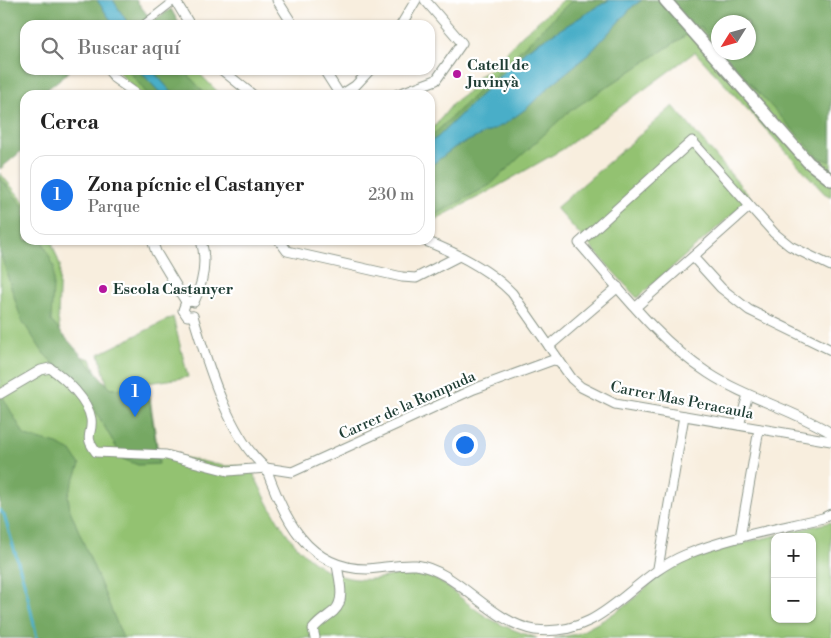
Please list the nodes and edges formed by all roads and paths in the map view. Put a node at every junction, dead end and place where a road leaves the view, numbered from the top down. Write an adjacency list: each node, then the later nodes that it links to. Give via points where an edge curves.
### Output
1 (277, 0): 8 (street)
2 (416, 0): 9 (street)
3 (424, 0): 20 (street, via 462,43 436,80)
4 (665, 0): 21 (street, via 808,162)
5 (174, 1): 6 (street); 7 (street)
6 (149, 20)
7 (187, 20)
8 (291, 20)
9 (404, 20)
10 (111, 75): 14 (street)
11 (228, 75): 17 (street)
12 (327, 75): 18 (street)
13 (365, 75): 19 (street)
14 (114, 78): 15 (street); 16 (street)
15 (124, 90)
16 (131, 90)
17 (247, 90)
18 (338, 90)
19 (349, 90)
20 (409, 90)
21 (831, 180)
22 (749, 207): 28 (street); 29 (street, via 790,246); 30 (street, via 692,141 579,243)
23 (435, 244): 27 (street, Carrer Mas Peracaula)
24 (154, 245): 31 (street)
25 (203, 245): 31 (street, via 202,286)
26 (283, 245): 27 (street, via 288,251 416,278)
27 (459, 256): 33 (street, Carrer Mas Peracaula, via 484,269 512,293)
28 (693, 257): 32 (street); 34 (street, via 721,288 742,305)
29 (831, 266)
30 (618, 288): 32 (street); 33 (street)
31 (190, 302): 43 (street, via 198,311 193,316 215,385 242,439 254,458)
32 (636, 307): 37 (street, via 691,361)
33 (549, 346): 35 (street, Carrer Mas Peracaula)
34 (831, 350)
35 (559, 361): 38 (street, Carrer Mas Peracaula, via 572,379 598,397 615,404); 43 (street, Carrer de la Rompuda, via 553,360 474,389 292,472)
36 (0, 394): 43 (street, Carrer de la Rompuda, via 50,368 88,408 92,422 88,435 96,452 166,456 228,471)
37 (748, 395): 39 (street); 41 (street)
38 (684, 416): 39 (street, Carrer Mas Peracaula); 47 (street)
39 (739, 425): 40 (street, Carrer Mas Peracaula)
40 (759, 429): 42 (street, Carrer Mas Peracaula); 45 (street)
41 (831, 433)
42 (831, 441)
43 (266, 468): 46 (street, via 292,526 314,552)
44 (831, 514): 45 (street)
45 (740, 538): 47 (street, via 685,555)
46 (337, 565): 47 (street, via 366,569 416,565 432,570 516,624 551,631 588,624 607,613); 48 (street, via 340,603 313,629)
47 (658, 568)
48 (314, 638)

